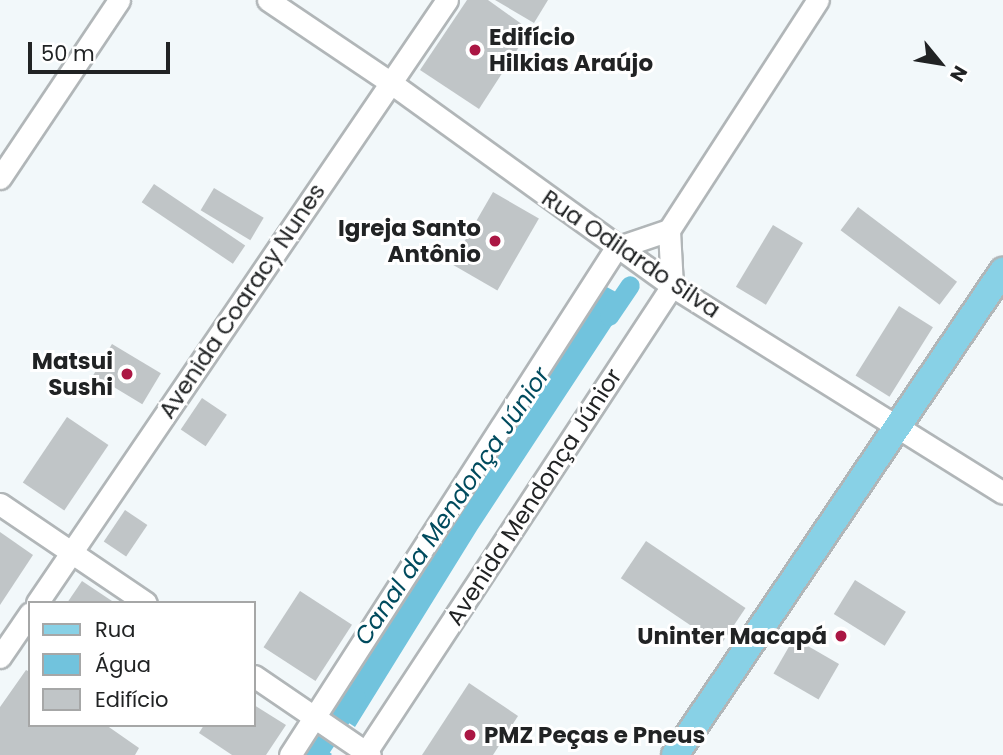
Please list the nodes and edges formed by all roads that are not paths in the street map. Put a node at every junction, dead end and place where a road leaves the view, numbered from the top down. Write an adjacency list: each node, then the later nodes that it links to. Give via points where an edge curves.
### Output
1 (119, 0): 6 (street)
2 (268, 0): 5 (street, Rua Odilardo Silva)
3 (447, 0): 5 (street, Avenida Coaracy Nunes)
4 (818, 0): 7 (street)
5 (391, 83): 8 (street, Rua Odilardo Silva); 14 (street, Avenida Coaracy Nunes)
6 (0, 178)
7 (669, 230): 8 (street); 10 (street)
8 (616, 248): 10 (street, Rua Odilardo Silva); 20 (street)
9 (1003, 271): 11 (main road)
10 (672, 286): 11 (street, Rua Odilardo Silva); 21 (street, Avenida Mendonça Júnior)
11 (900, 425): 12 (street, Rua Odilardo Silva); 23 (main road)
12 (1003, 493)
13 (0, 504): 14 (street)
14 (71, 552): 15 (street, Avenida Coaracy Nunes); 16 (street)
15 (38, 601)
16 (143, 601)
17 (28, 616): 18 (street)
18 (0, 657)
19 (256, 677): 20 (street)
20 (319, 720): 21 (street); 22 (street)
21 (367, 754)
22 (290, 755)
23 (675, 755)

